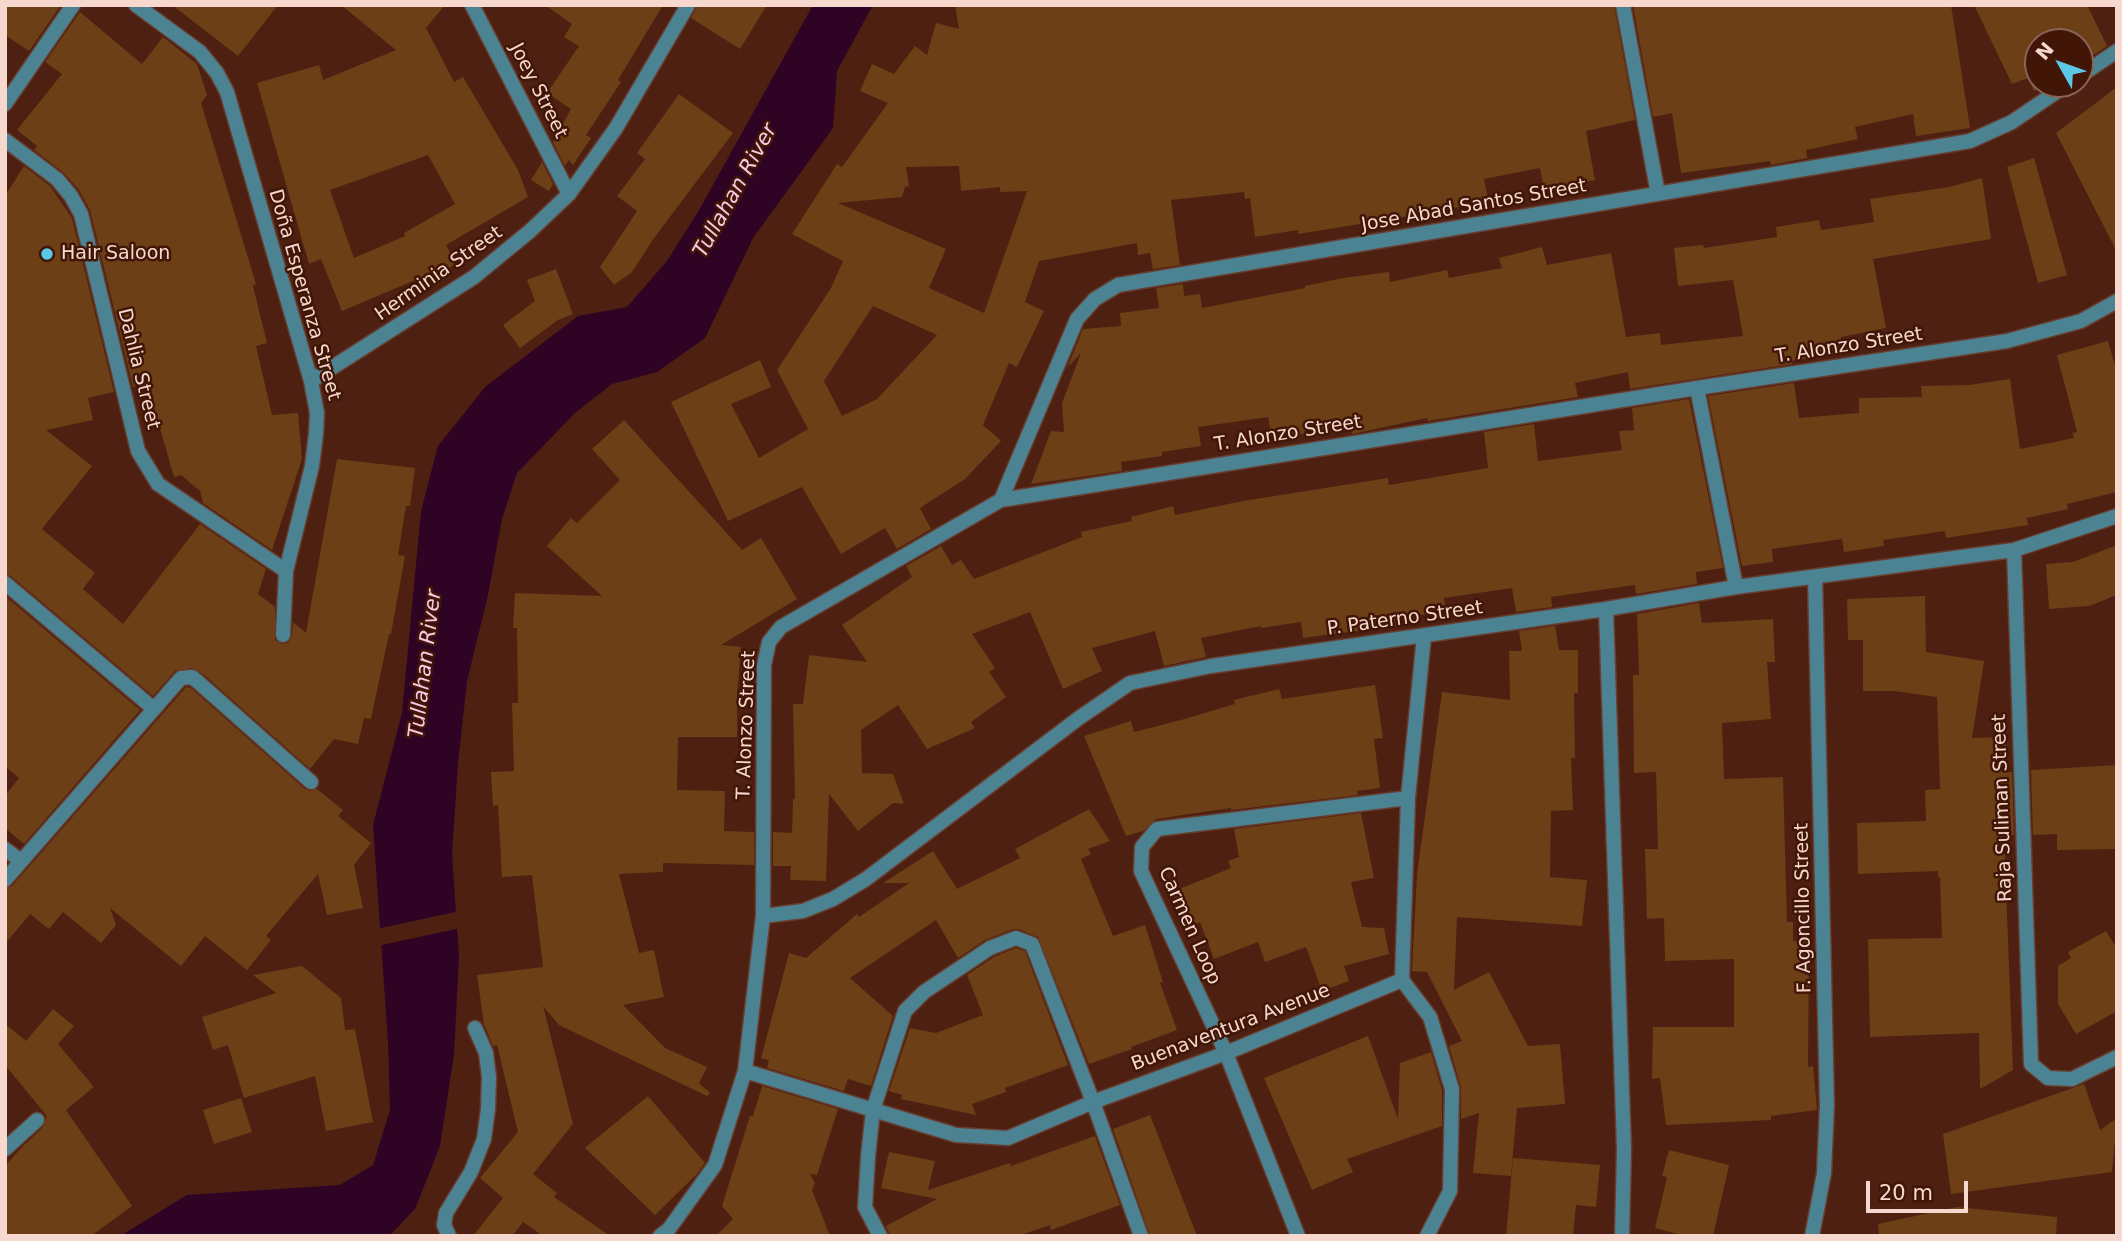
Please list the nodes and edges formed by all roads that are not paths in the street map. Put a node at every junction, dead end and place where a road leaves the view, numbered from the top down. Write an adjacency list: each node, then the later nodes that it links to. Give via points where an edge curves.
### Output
1 (73, 5): 9 (street)
2 (136, 5): 14 (street, Doña Esperanza Street, via 200,52 226,92)
3 (472, 5): 11 (street, Joey Street)
4 (688, 5): 11 (street, Herminia Street, via 616,128)
5 (1623, 5): 12 (street)
6 (2117, 51): 7 (street)
7 (2094, 67)
8 (2047, 98): 12 (street, Jose Abad Santos Street, via 1970,141)
9 (5, 104)
10 (5, 140): 19 (street, Dahlia Street, via 57,179 81,214 138,451 158,484)
11 (569, 194): 14 (street, Herminia Street, via 474,277)
12 (1658, 194): 16 (street, Jose Abad Santos Street, via 1118,285 1095,299 1077,319)
13 (2117, 301): 15 (street, T. Alonzo Street, via 2081,321 2007,341)
14 (311, 381): 19 (street, Doña Esperanza Street, via 317,414 312,466)
15 (1698, 388): 16 (street, T. Alonzo Street); 22 (street)
16 (1001, 500): 32 (street, T. Alonzo Street, via 781,627 769,642 764,665)
17 (2117, 516): 18 (street, P. Paterno Street)
18 (2014, 550): 20 (street, P. Paterno Street); 36 (street, Raja Suliman Street, via 2031,1064 2048,1078 2072,1079)
19 (285, 571): 24 (street, Doña Esperanza Street)
20 (1815, 577): 22 (street, P. Paterno Street); 49 (street, F. Agoncillo Street, via 1827,1105 1824,1173)
21 (5, 583): 26 (street)
22 (1736, 587): 23 (street, P. Paterno Street)
23 (1606, 609): 25 (street, P. Paterno Street); 48 (street, via 1625,1149)
24 (283, 635)
25 (1424, 636): 28 (street); 32 (street, P. Paterno Street, via 1211,666 1130,683 866,879 803,911)
26 (154, 709): 27 (street, via 181,678 192,677); 30 (street)
27 (311, 782)
28 (1408, 798): 33 (street); 35 (street, Carmen Loop, via 1157,829 1142,847 1141,871)
29 (5, 849): 30 (street)
30 (20, 861): 31 (street)
31 (5, 880)
32 (763, 916): 37 (street, T. Alonzo Street)
33 (1402, 980): 35 (street, Buenaventura Avenue); 47 (street, via 1430,1017 1452,1089 1450,1191)
34 (475, 1028): 43 (street, via 486,1053 487,1119 471,1172 446,1213 444,1225)
35 (1226, 1053): 38 (street, Buenaventura Avenue); 46 (street, Carmen Loop)
36 (2117, 1057)
37 (745, 1071): 39 (street, Buenaventura Avenue); 42 (street, T. Alonzo Street, via 715,1165)
38 (1093, 1102): 39 (street, Buenaventura Avenue, via 1009,1138 956,1135); 39 (street, via 1032,944 1016,938 990,948 924,992 905,1011); 45 (street)
39 (873, 1110): 44 (street, via 865,1207)
40 (37, 1120): 41 (street)
41 (5, 1149)
42 (667, 1233)
43 (449, 1236)
44 (880, 1236)
45 (1141, 1236)
46 (1298, 1236)
47 (1427, 1236)
48 (1622, 1236)
49 (1812, 1236)

